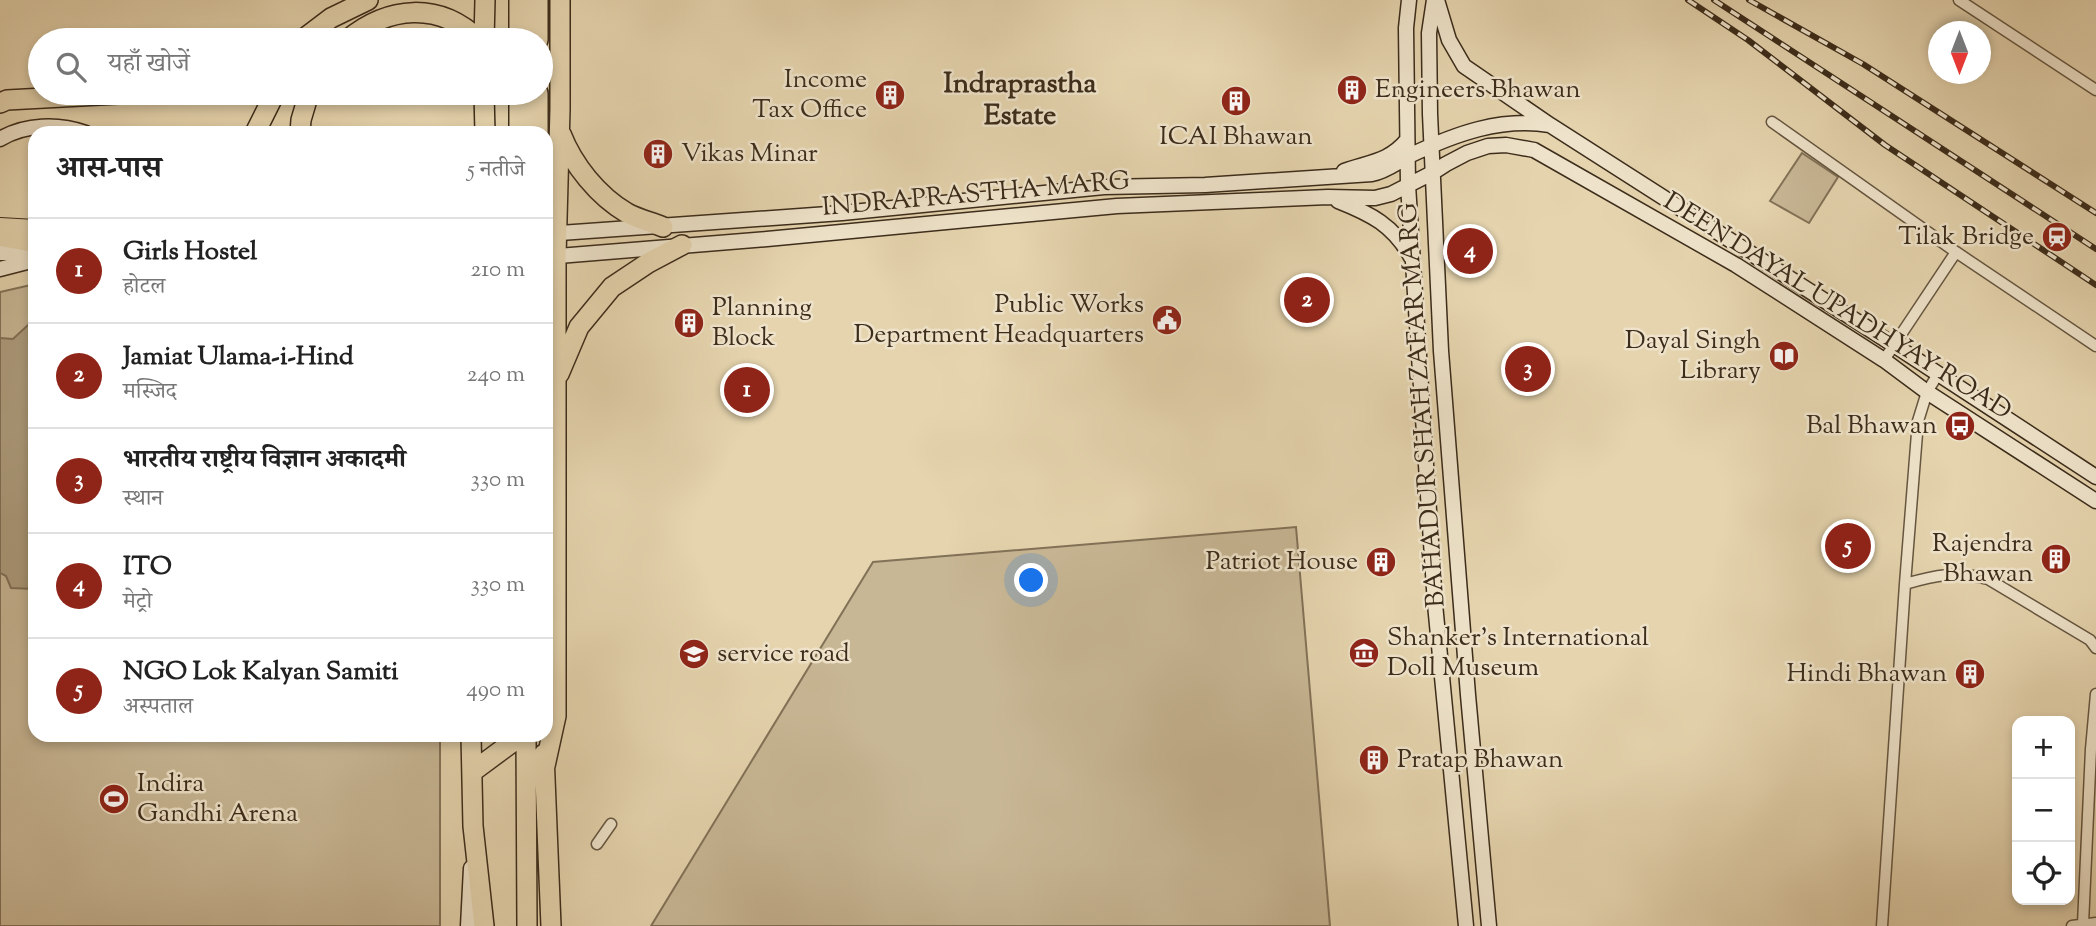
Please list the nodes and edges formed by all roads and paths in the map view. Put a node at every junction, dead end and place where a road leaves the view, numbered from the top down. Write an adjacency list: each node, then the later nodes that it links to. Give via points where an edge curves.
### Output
1 (368, 0): 9 (highway)
2 (485, 0): 12 (highway)
3 (519, 0): 13 (highway)
4 (538, 0): 14 (highway)
5 (560, 0): 30 (highway)
6 (1409, 0): 34 (main road)
7 (1436, 0): 24 (main road, DEEN DAYAL UPADHYAY ROAD, via 1464,66); 35 (main road, via 1429,33)
8 (1959, 0): 15 (street)
9 (317, 28)
10 (363, 28): 11 (highway, via 402,13 429,12)
11 (464, 28)
12 (483, 28)
13 (519, 28)
14 (538, 28)
15 (2096, 90)
16 (28, 99): 17 (highway)
17 (0, 103)
18 (269, 105): 25 (highway)
19 (305, 105): 26 (highway)
20 (485, 105): 27 (highway)
21 (519, 105): 28 (highway)
22 (538, 105): 29 (highway)
23 (1772, 122): 50 (street)
24 (1549, 125): 35 (main road, INDRAPRASTHA MARG, via 1495,124); 56 (main road, DEEN DAYAL UPADHYAY ROAD)
25 (258, 126)
26 (301, 126)
27 (487, 126)
28 (519, 126)
29 (538, 126)
30 (552, 126)
31 (28, 129): 33 (main road)
32 (553, 132): 42 (highway, via 597,189 629,214)
33 (0, 139)
34 (1407, 140): 36 (main road); 38 (main road, via 1387,159)
35 (1431, 146): 36 (main road, INDRAPRASTHA MARG); 37 (main road, BAHADUR SHAH ZAFAR MARG)
36 (1407, 157): 38 (main road, INDRAPRASTHA MARG, via 1380,173); 39 (main road, BAHADUR SHAH ZAFAR MARG)
37 (1432, 173): 39 (main road, DEEN DAYAL UPADHYAY ROAD); 58 (main road, DEEN DAYAL UPADHYAY ROAD, via 1488,146 1534,150 1736,265); 86 (main road, BAHADUR SHAH ZAFAR MARG, via 1448,454)
38 (1329, 177): 42 (main road, INDRAPRASTHA MARG, via 1104,187)
39 (1408, 185): 40 (main road, INDRAPRASTHA MARG, via 1375,198); 52 (main road, BAHADUR SHAH ZAFAR MARG)
40 (1328, 197): 47 (main road, INDRAPRASTHA MARG, via 1117,206); 52 (main road, via 1387,225)
41 (0, 226): 43 (main road)
42 (663, 226): 44 (main road, INDRAPRASTHA MARG)
43 (28, 228)
44 (553, 234)
45 (0, 238): 46 (main road)
46 (28, 243)
47 (682, 245): 51 (main road, INDRAPRASTHA MARG); 60 (highway, via 612,287 579,327)
48 (28, 252): 49 (main road)
49 (0, 253)
50 (1956, 253): 56 (street); 57 (street)
51 (553, 257)
52 (1413, 261): 85 (main road, BAHADUR SHAH ZAFAR MARG, via 1435,604)
53 (28, 262): 54 (main road)
54 (0, 269)
55 (553, 306): 60 (highway)
56 (1894, 345): 58 (street); 59 (main road, DEEN DAYAL UPADHYAY ROAD)
57 (2096, 346)
58 (1884, 360): 61 (main road, DEEN DAYAL UPADHYAY ROAD)
59 (1938, 374): 61 (street); 62 (main road, DEEN DAYAL UPADHYAY ROAD)
60 (556, 380): 67 (highway)
61 (1927, 392): 63 (main road, DEEN DAYAL UPADHYAY ROAD); 64 (street, via 1919,421)
62 (2096, 477)
63 (2096, 501)
64 (1905, 584): 65 (street, via 1947,574 1988,579 2090,640); 87 (street)
65 (2096, 648)
66 (2096, 694): 73 (street)
67 (553, 726)
68 (471, 742): 75 (highway)
69 (514, 742): 75 (highway)
70 (524, 742): 83 (highway)
71 (544, 742): 74 (highway)
72 (550, 742): 74 (highway)
73 (2093, 750): 80 (street)
74 (545, 766): 84 (highway)
75 (472, 772): 77 (highway)
76 (611, 824): 78 (street)
77 (473, 826): 81 (main road); 82 (highway)
78 (597, 844)
79 (2096, 923): 80 (street)
80 (2078, 925)
81 (468, 926)
82 (484, 926)
83 (527, 926)
84 (551, 926)
85 (1466, 926)
86 (1489, 926)
87 (1882, 926)

